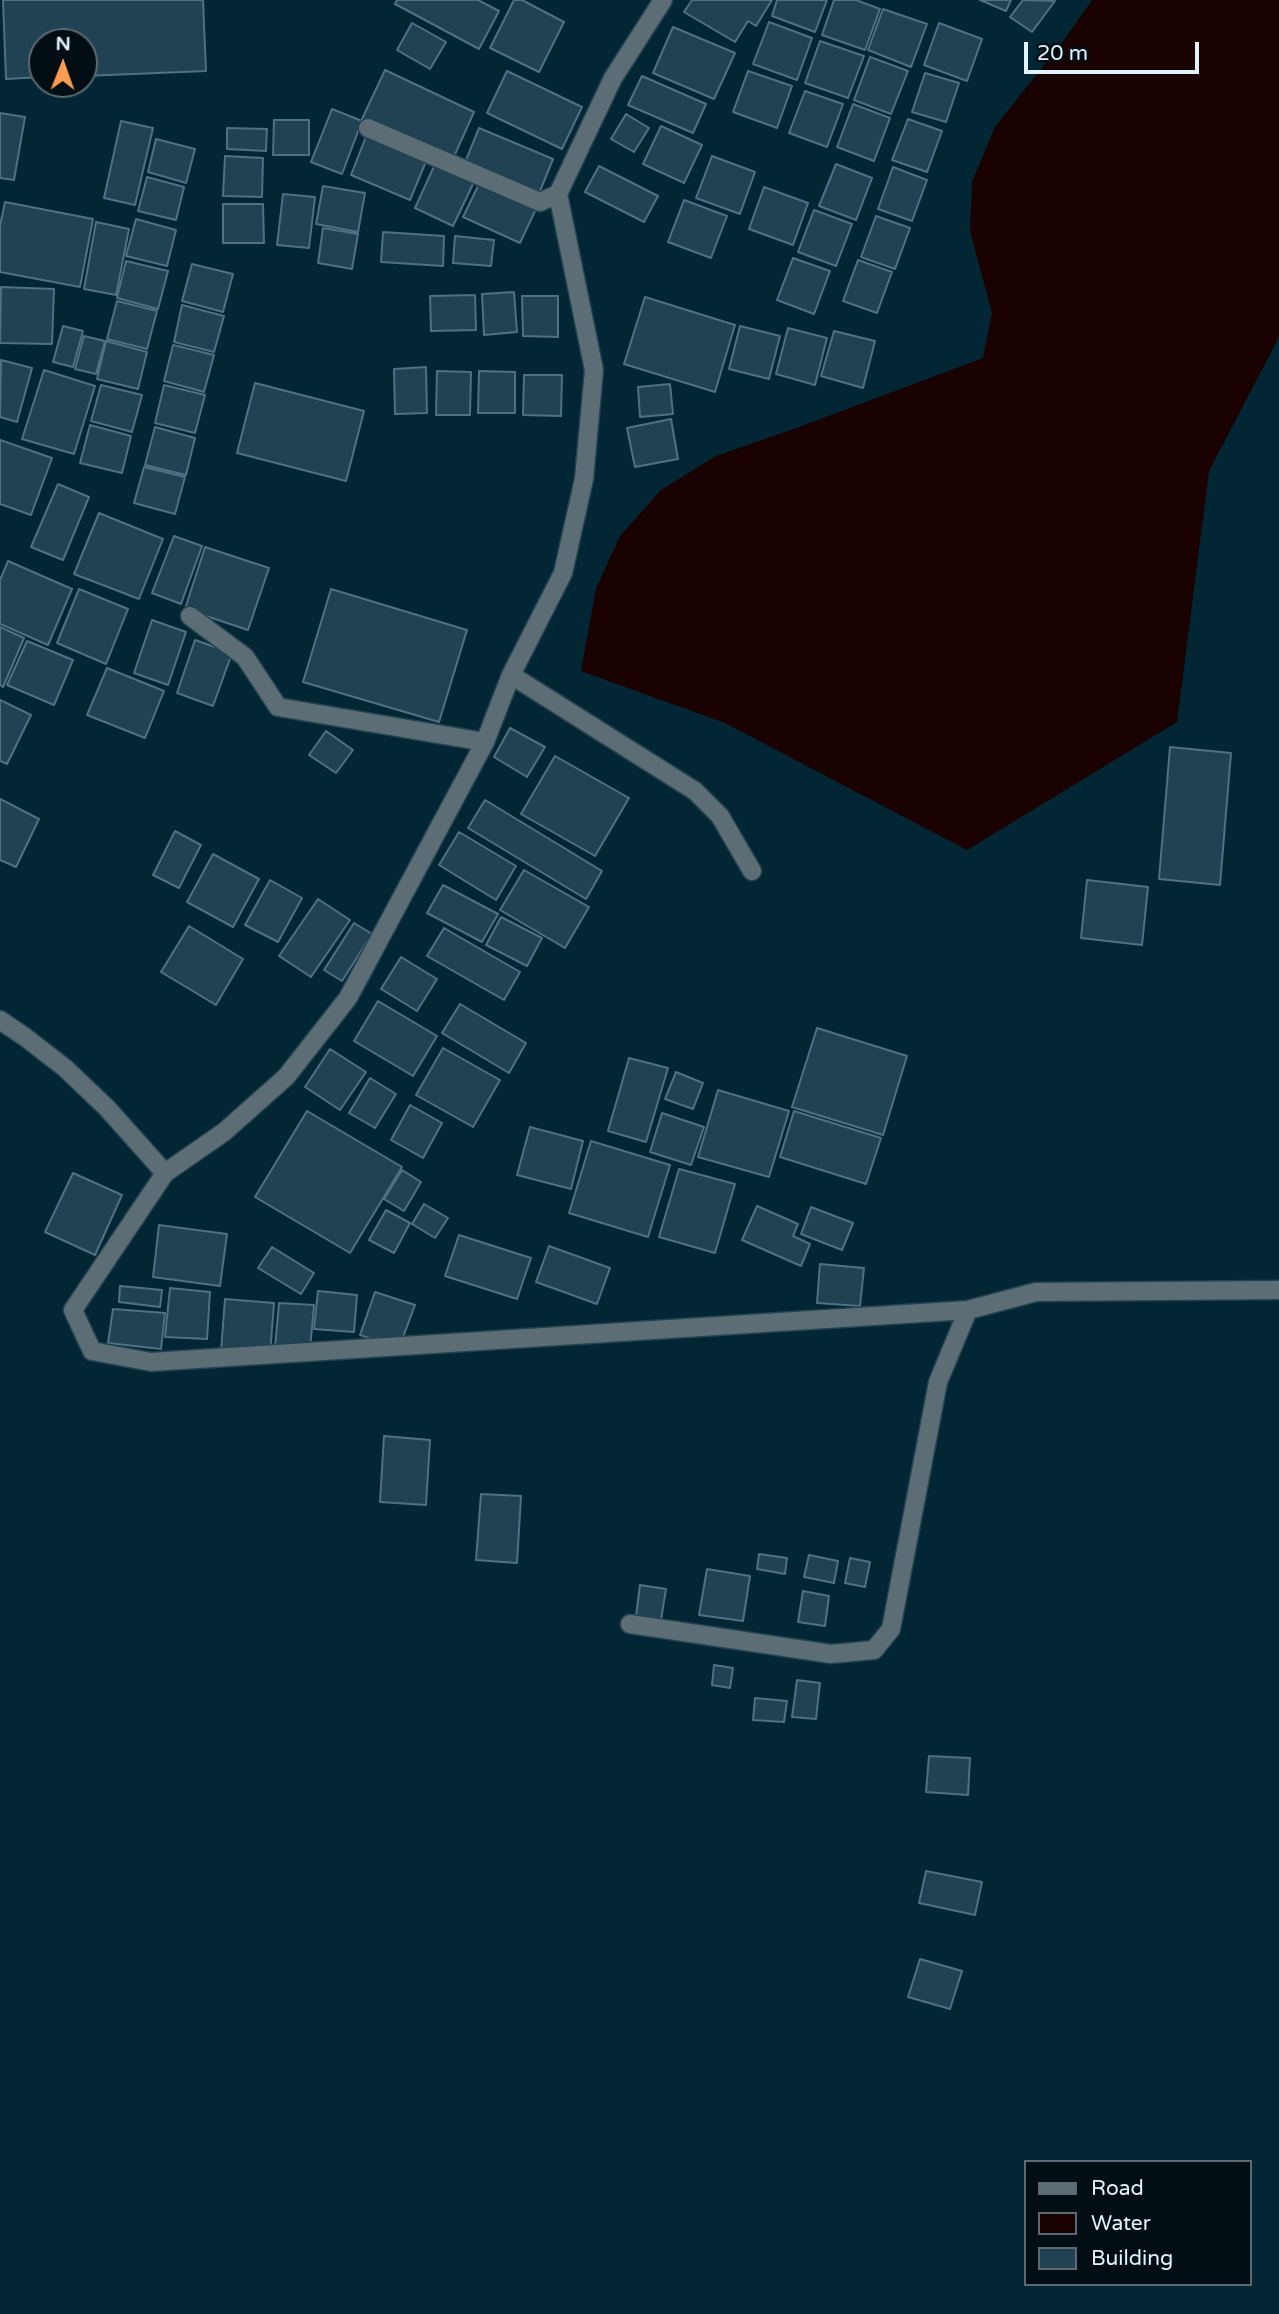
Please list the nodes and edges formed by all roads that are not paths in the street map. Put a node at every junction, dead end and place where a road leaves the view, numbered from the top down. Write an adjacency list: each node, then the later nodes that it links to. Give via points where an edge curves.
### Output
1 (663, 0): 3 (street, via 613,78)
2 (368, 128): 3 (street, via 540,202)
3 (558, 194): 5 (street, via 594,370 585,466 563,573)
4 (190, 616): 6 (street, via 245,657 278,707)
5 (511, 675): 6 (street); 7 (street, via 695,791 720,816)
6 (485, 742): 9 (street, via 348,998 286,1077 224,1132)
7 (752, 871)
8 (0, 1020): 9 (street, via 90,1092)
9 (165, 1173): 11 (street, via 73,1310 92,1351 151,1363)
10 (1279, 1290): 11 (street, via 1036,1292)
11 (968, 1310): 12 (street, via 938,1382 891,1629 874,1650 831,1654)
12 (630, 1624)

